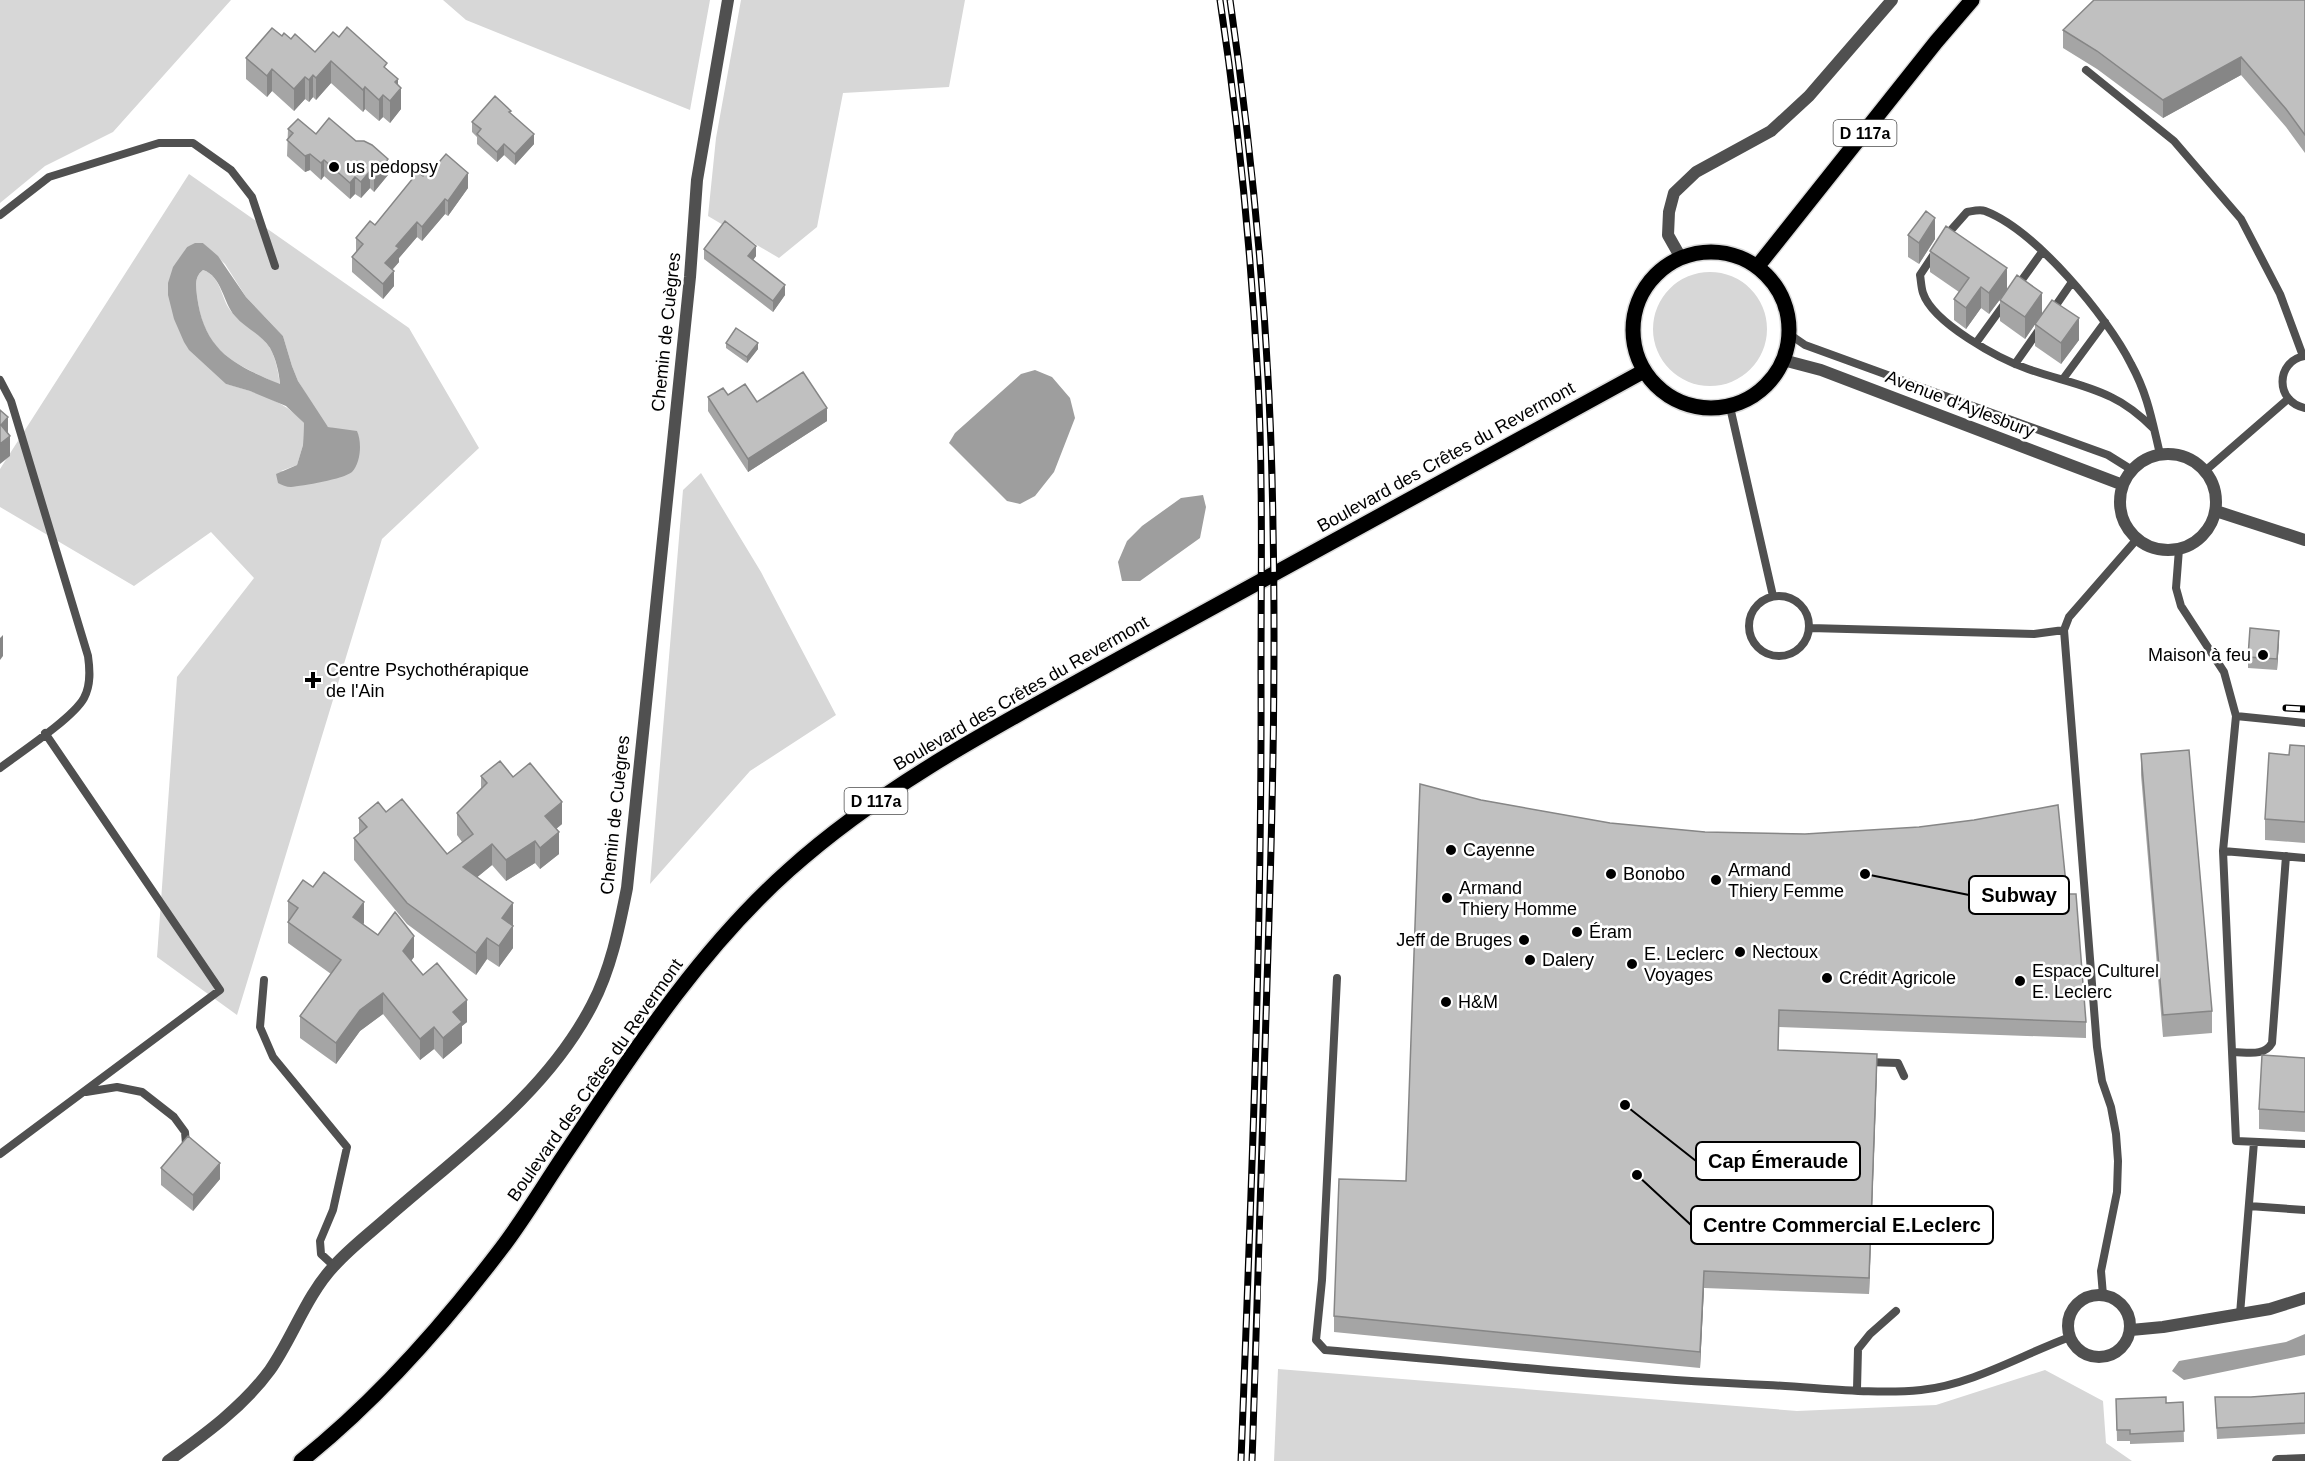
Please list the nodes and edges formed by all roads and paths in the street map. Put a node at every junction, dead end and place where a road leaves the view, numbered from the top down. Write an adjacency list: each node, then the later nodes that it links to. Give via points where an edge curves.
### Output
1 (729, 0): 54 (street, Chemin de Cuègres, via 697,180 627,888 611,958 592,1005 536,1084 472,1146)
2 (1892, 0): 7 (street, via 1809,96 1771,131 1696,172 1674,193 1668,235)
3 (1972, 0): 9 (main road, D 117a)
4 (2086, 70): 14 (lane, via 2174,141 2241,219 2280,294)
5 (0, 215): 8 (lane, via 49,177 159,143 193,143 231,170 252,197)
6 (2042, 252): 10 (lane); 13 (lane); 13 (lane, via 2010,225 1983,210 1967,212 1946,234 1920,275 1923,293 1932,308)
7 (1681, 258): 9 (main road, via 1707,252 1733,255); 17 (main road, via 1658,272 1641,294 1633,320 1634,346)
8 (275, 266)
9 (1757, 267): 12 (main road, via 1775,285 1783,301)
10 (2072, 282): 11 (lane); 16 (lane)
11 (2105, 322): 19 (lane); 23 (lane, via 2132,364 2149,402)
12 (1789, 334): 15 (main road); 25 (lane, via 1805,345 2108,455)
13 (1976, 343): 16 (lane)
14 (2304, 356): 20 (lane, via 2290,362 2282,378)
15 (1783, 360): 21 (main road, via 1771,381 1752,397); 27 (street, Avenue d'Aylesbury, via 1821,370)
16 (2015, 364): 19 (lane)
17 (1644, 371): 21 (main road, via 1660,390 1681,403 1705,409); 64 (main road, Boulevard des Crêtes du Revermont / D 117a, via 996,727 896,787 843,825 788,871 727,933 673,998 502,1247 427,1341)
18 (0, 380): 37 (lane, via 15,412 88,656 90,674 85,697)
19 (2063, 380): 23 (lane, via 2110,396)
20 (2288, 399): 22 (lane); 26 (lane)
21 (1730, 406): 32 (lane)
22 (2305, 408)
23 (2154, 429): 24 (lane)
24 (2160, 454): 25 (street); 26 (street, via 2177,454 2193,460)
25 (2132, 470): 27 (street)
26 (2205, 471): 28 (street, via 2213,483)
27 (2123, 485): 29 (street, via 2121,514)
28 (2216, 511): 30 (street); 31 (street, via 2203,536)
29 (2137, 539): 31 (street, via 2157,549); 34 (lane, via 2069,617)
30 (2305, 540)
31 (2179, 549): 35 (lane, via 2176,588 2181,606 2224,672)
32 (1773, 596): 33 (lane, via 1796,600); 33 (lane, via 1756,605 1747,625 1760,650 1780,656 1793,653 1802,646)
33 (1810, 627): 34 (lane, via 2034,634)
34 (2064, 630): 55 (lane, via 2097,1047 2117,1143 2117,1192 2101,1271)
35 (2236, 716): 36 (lane); 39 (lane)
36 (2305, 723)
37 (45, 733): 38 (lane); 47 (lane, via 220,990)
38 (0, 768)
39 (2223, 851): 40 (lane); 44 (lane)
40 (2286, 856): 41 (lane); 44 (lane, via 2272,1043 2261,1053)
41 (2305, 858)
42 (1337, 978): 61 (lane, via 1316,1340 1325,1350 1696,1382)
43 (264, 980): 54 (lane, via 260,1027 273,1057 347,1147 333,1210 320,1241 321,1254)
44 (2232, 1052): 48 (lane, via 2236,1141)
45 (1853, 1061): 46 (lane, via 1898,1063)
46 (1904, 1076)
47 (82, 1093): 49 (lane, via 117,1087 142,1092 174,1117 185,1132); 51 (lane)
48 (2254, 1142): 50 (lane); 52 (lane)
49 (186, 1144)
50 (2305, 1144)
51 (0, 1154)
52 (2249, 1206): 53 (lane); 58 (lane)
53 (2305, 1210)
54 (334, 1266): 63 (street, Chemin de Cuègres, via 314,1292 262,1380 226,1417)
55 (2103, 1295): 59 (street, via 2122,1305); 60 (street, via 2084,1299 2075,1306 2068,1327)
56 (2305, 1298): 58 (street)
57 (1896, 1311): 61 (lane, via 1858,1349)
58 (2240, 1314): 59 (street)
59 (2131, 1330): 60 (street, via 2121,1349 2101,1357 2084,1354)
60 (2070, 1337): 61 (lane, via 1957,1382 1922,1390)
61 (1857, 1389)
62 (2305, 1460): 65 (street)
63 (168, 1461)
64 (301, 1461)
65 (2278, 1461)

